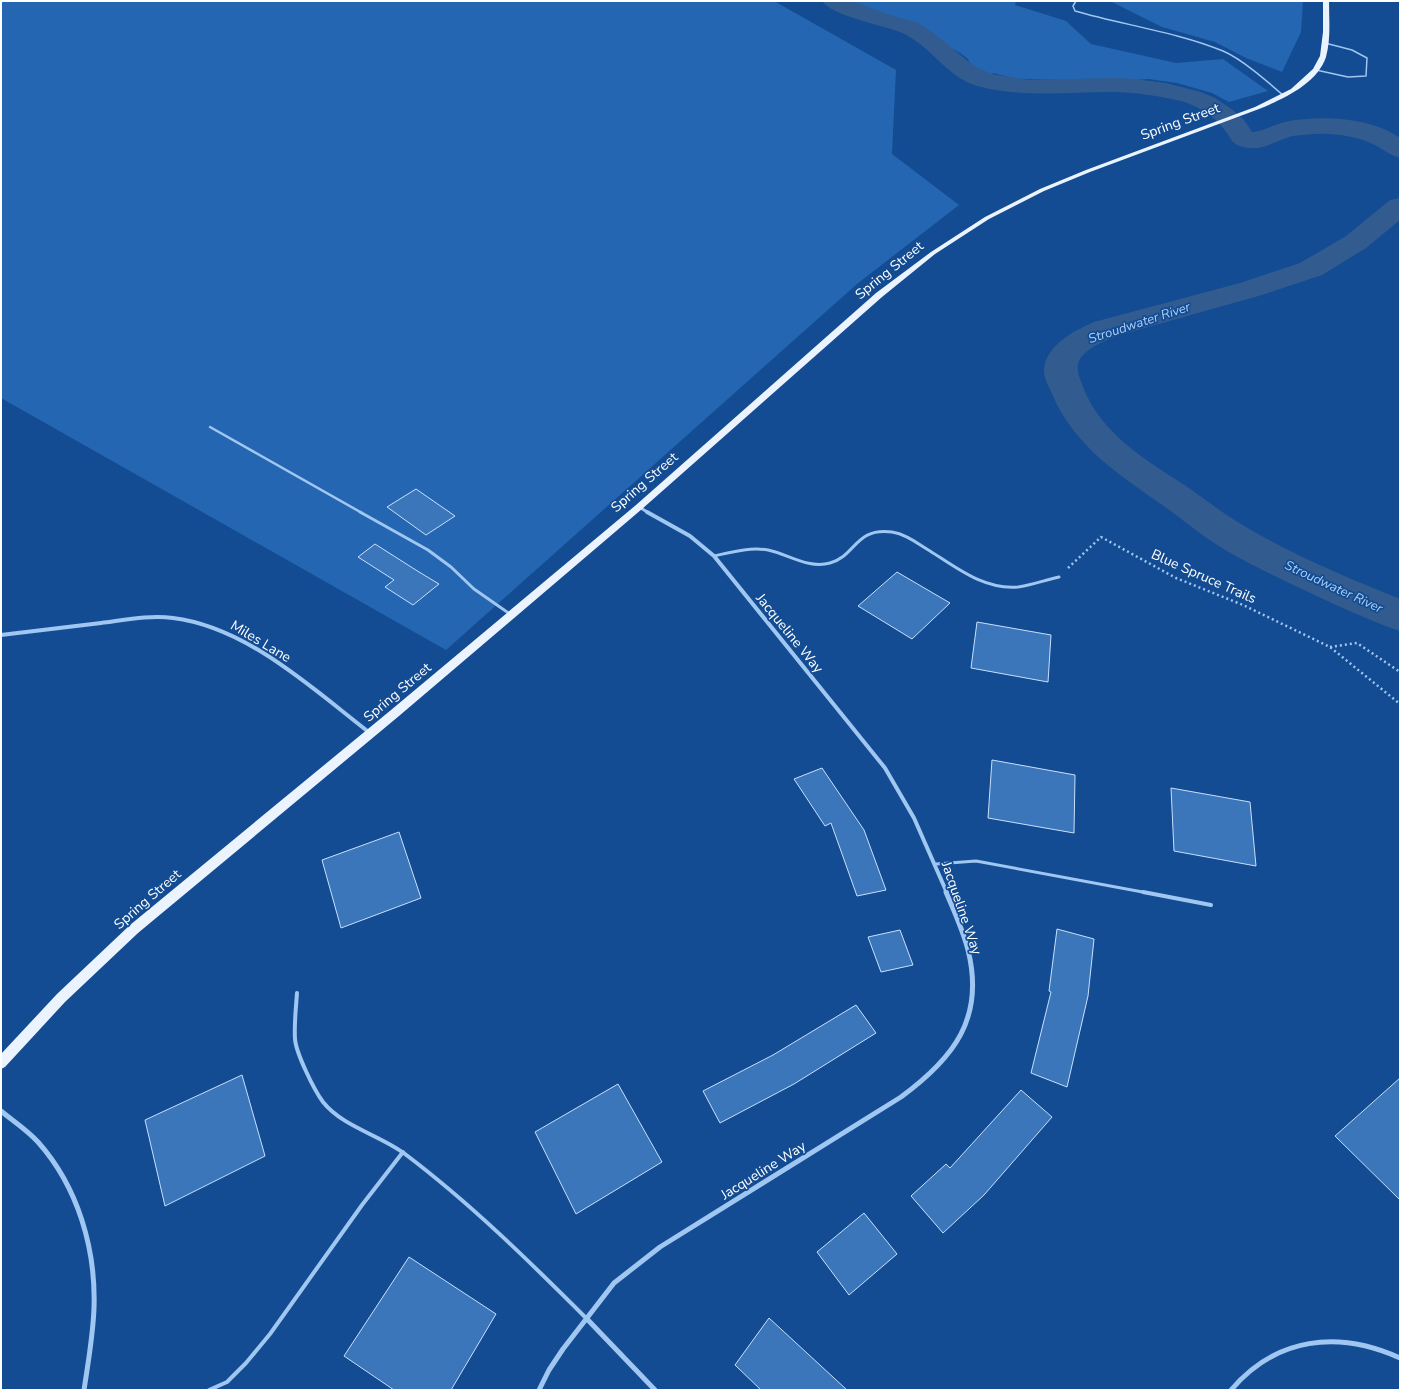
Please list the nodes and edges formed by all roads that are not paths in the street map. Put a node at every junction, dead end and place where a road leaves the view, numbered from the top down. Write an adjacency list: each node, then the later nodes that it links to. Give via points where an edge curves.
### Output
1 (1076, 1): 5 (lane, via 1073,6 1075,11 1080,13 1194,41 1224,51 1257,73)
2 (1326, 1): 3 (main road, Spring Street)
3 (1325, 43): 4 (main road, Spring Street, via 1321,61); 4 (lane, via 1362,54 1367,58 1366,76 1352,77)
4 (1314, 70): 5 (main road, Spring Street, via 1302,84)
5 (1284, 96): 7 (main road, Spring Street, via 1234,118 1088,170 987,218 933,253 879,295)
6 (210, 427): 10 (lane, via 428,550 474,589)
7 (639, 507): 8 (street, Jacqueline Way, via 690,536); 10 (main road, Spring Street)
8 (714, 556): 9 (lane, via 759,549 779,552 810,563 830,563 865,536 882,531 903,535 985,583 1013,587); 13 (street, Jacqueline Way, via 884,768 908,805)
9 (1059, 577)
10 (512, 615): 12 (main road, Spring Street)
11 (1, 635): 12 (street, Miles Lane, via 145,617 173,618 199,623 242,640 296,675)
12 (371, 733): 16 (main road, Spring Street, via 134,928 61,998)
13 (936, 864): 14 (lane, via 976,861); 19 (street, Jacqueline Way, via 969,954 972,981 972,1006 964,1029 952,1048 931,1073 901,1098 660,1247 614,1283)
14 (1211, 904)
15 (297, 993): 18 (lane, via 295,1040 311,1084 324,1103 342,1118)
16 (1, 1063)
17 (1, 1111): 21 (street, via 38,1142 61,1172 78,1206 90,1251 94,1298)
18 (403, 1152): 19 (lane, via 443,1183); 22 (lane, via 270,1334 227,1382)
19 (587, 1319): 23 (street, Jacqueline Way, via 549,1370); 24 (street)
20 (1400, 1358): 25 (street, via 1364,1344 1340,1342 1292,1346 1251,1369)
21 (84, 1390)
22 (209, 1390)
23 (539, 1390)
24 (655, 1390)
25 (1230, 1390)

